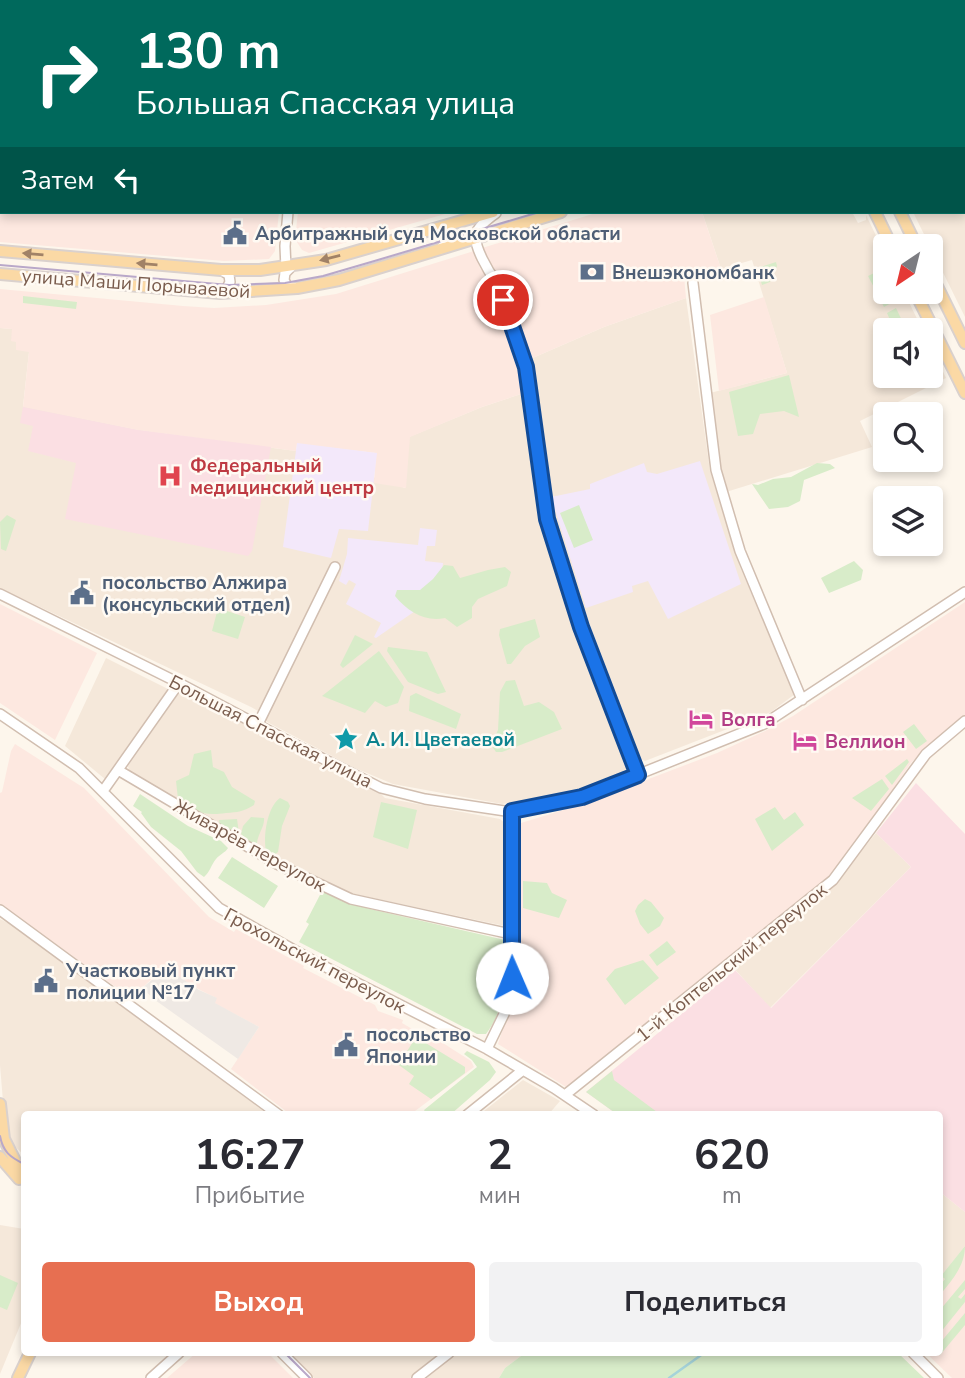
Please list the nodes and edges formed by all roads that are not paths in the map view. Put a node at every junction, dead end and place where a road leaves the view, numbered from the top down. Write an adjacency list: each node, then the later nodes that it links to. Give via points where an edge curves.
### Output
1 (288, 214): 13 (street, via 285,246)
2 (493, 214): 10 (street)
3 (555, 214): 10 (main road, улица Маши Порываевой)
4 (876, 214): 8 (main road)
5 (901, 214): 9 (main road)
6 (465, 216): 7 (main road, улица Маши Порываевой)
7 (434, 229): 11 (street, via 446,237); 13 (main road, улица Маши Порываевой, one-way to 13)
8 (886, 234)
9 (911, 234)
10 (476, 239): 11 (main road, улица Маши Порываевой); 16 (street, via 485,267)
11 (439, 250): 18 (main road, улица Маши Порываевой)
12 (0, 251): 14 (main road, улица Маши Порываевой, one-way to 12)
13 (289, 267): 14 (main road, улица Маши Порываевой); 18 (street, via 284,280 287,286)
14 (221, 270): 19 (street, via 230,282)
15 (0, 274): 19 (main road, улица Маши Порываевой)
16 (496, 282)
17 (693, 283): 29 (street, via 716,470 740,551)
18 (297, 288): 19 (main road, улица Маши Порываевой)
19 (220, 293)
20 (943, 298): 23 (main road)
21 (503, 300): 34 (street, via 523,354 547,519 581,627)
22 (921, 304): 24 (main road)
23 (965, 343)
24 (965, 393)
25 (335, 567): 32 (street)
26 (965, 592): 29 (street, Большая Спасская улица)
27 (0, 594): 28 (street, Большая Спасская улица)
28 (179, 683): 32 (street, Большая Спасская улица); 33 (street)
29 (802, 700): 34 (street, Большая Спасская улица, via 764,724)
30 (0, 713): 35 (street, Грохольский переулок, via 79,768)
31 (965, 721): 41 (street, 1-й Коптельский переулок, via 926,754 833,880)
32 (258, 724): 36 (street, Большая Спасская улица, via 381,788)
33 (118, 770): 35 (street); 38 (street, Живарёв переулок, via 329,890 351,899)
34 (638, 775): 36 (street, Большая Спасская улица, via 582,797)
35 (103, 791): 39 (street, Грохольский переулок, via 226,913)
36 (512, 811): 38 (street)
37 (0, 910): 43 (street)
38 (511, 934): 39 (street, via 509,998)
39 (486, 1049): 40 (street, Грохольский переулок)
40 (523, 1070): 41 (street, Грохольский переулок); 44 (street)
41 (565, 1095): 45 (street, Грохольский переулок)
42 (0, 1104): 47 (main road, via 4,1139)
43 (273, 1111)
44 (472, 1111)
45 (588, 1111)
46 (0, 1157): 47 (street); 48 (main road)
47 (20, 1164)
48 (21, 1179)
49 (29, 1356): 54 (main road)
50 (176, 1356): 55 (street)
51 (285, 1356): 56 (street)
52 (445, 1356): 57 (street)
53 (916, 1356): 58 (street)
54 (18, 1378)
55 (150, 1378)
56 (307, 1378)
57 (417, 1378)
58 (938, 1378)

